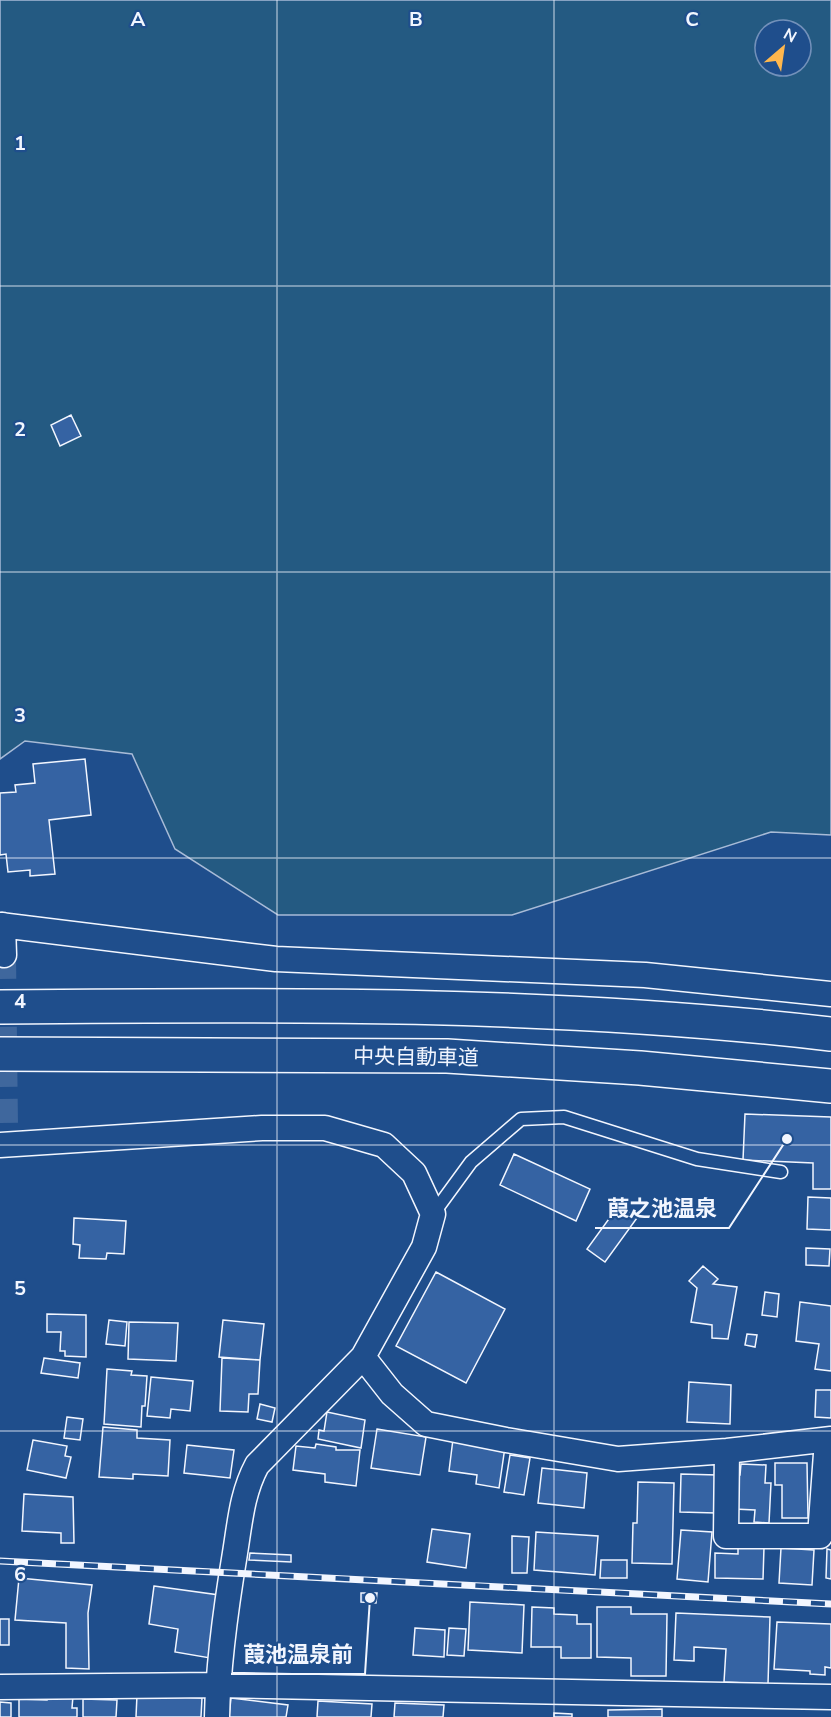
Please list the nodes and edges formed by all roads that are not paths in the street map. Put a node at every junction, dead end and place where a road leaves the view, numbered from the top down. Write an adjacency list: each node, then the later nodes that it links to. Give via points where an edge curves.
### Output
1 (2, 925): 2 (street); 3 (street, via 276,959 645,975)
2 (4, 955)
3 (831, 994)
4 (0, 1007): 5 (highway, via 263,1004 464,1010 649,1018)
5 (831, 1034)
6 (0, 1054): 7 (highway, 中央自動車道, via 447,1056 640,1068)
7 (831, 1086)
8 (4, 1139): 10 (street, via 325,1128 384,1145 414,1173)
9 (781, 1172): 10 (lane, via 697,1159 564,1117 521,1119 471,1162)
10 (433, 1214): 11 (street, via 424,1247)
11 (363, 1357): 13 (street, via 392,1394 426,1424 618,1459); 14 (street, via 257,1465 246,1486)
12 (829, 1439): 13 (street); 13 (street, via 820,1536 726,1536)
13 (727, 1451)
14 (218, 1685): 15 (street); 16 (street); 17 (street)
15 (0, 1687)
16 (831, 1697)
17 (217, 1717)

